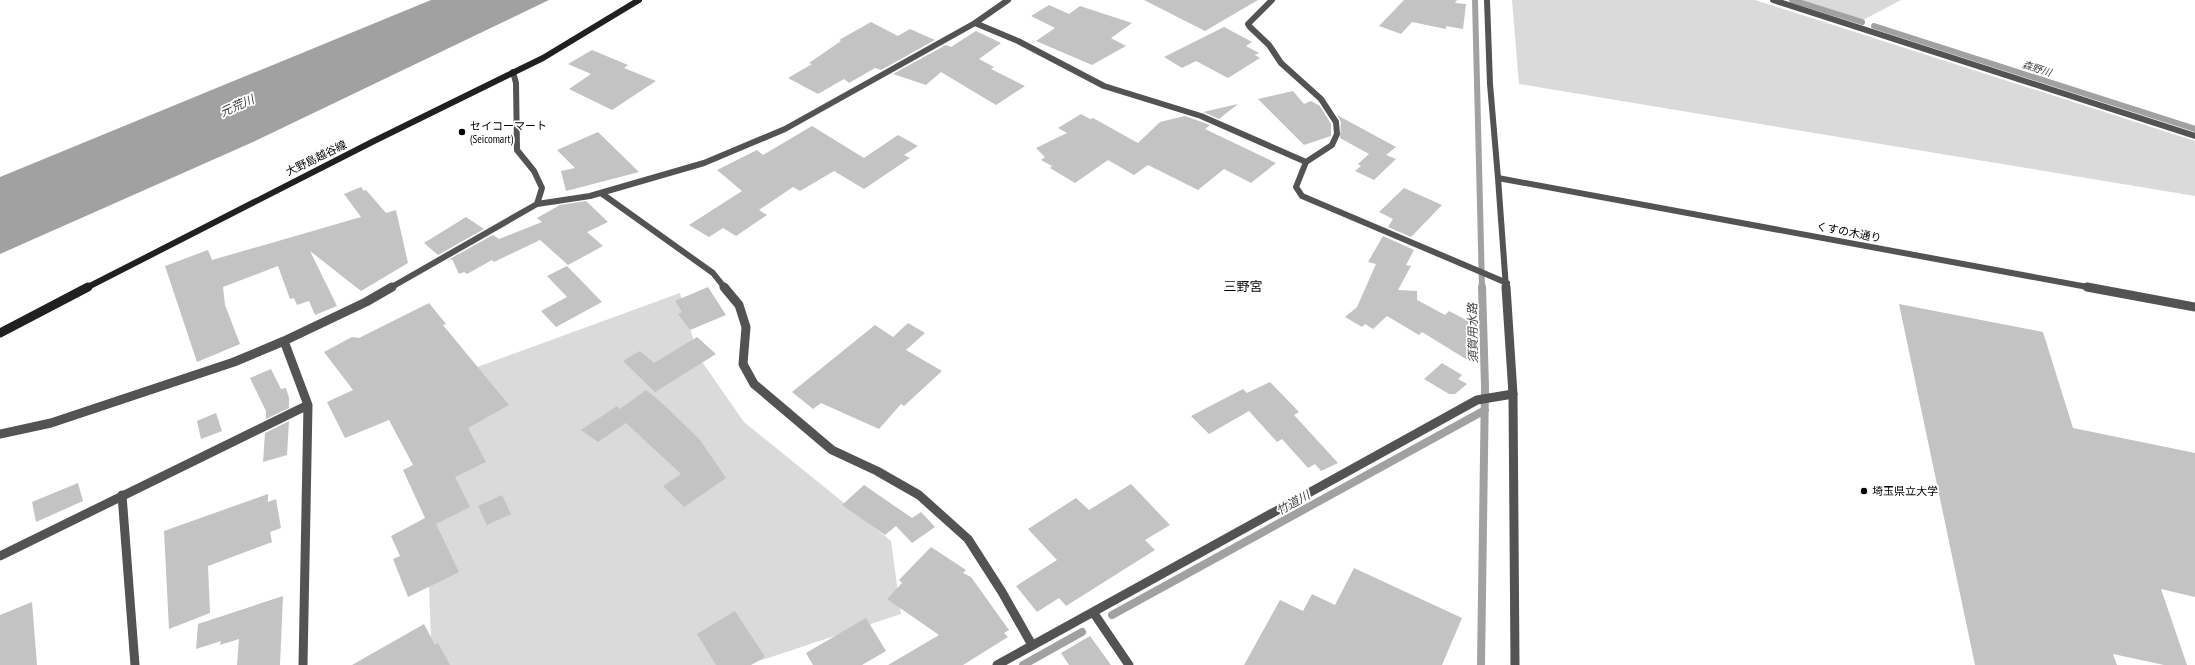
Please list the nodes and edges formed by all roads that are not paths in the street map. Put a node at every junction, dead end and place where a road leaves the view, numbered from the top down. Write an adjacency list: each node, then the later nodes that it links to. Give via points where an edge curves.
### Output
1 (639, 0): 7 (main road, 大野島越谷線, via 610,20)
2 (1006, 0): 6 (street)
3 (1272, 0): 9 (street, via 1248,24 1250,29 1269,45 1280,62 1316,92 1331,111 1337,130 1333,144)
4 (1487, 0): 10 (street, via 1490,84)
5 (1773, 0): 8 (street)
6 (975, 24): 9 (street, via 1018,41 1104,86 1201,116); 11 (street, via 784,129 704,163)
7 (513, 72): 12 (street, via 516,83 517,150 534,171 542,188); 15 (main road, 大野島越谷線, via 209,223)
8 (2195, 136)
9 (1306, 162): 13 (street, via 1296,187 1302,196)
10 (1498, 178): 13 (street); 14 (street, くすの木通り)
11 (601, 193): 12 (street); 23 (street, via 713,274 739,304 746,327 743,364 754,384 832,450 877,471 919,495 968,539)
12 (537, 204): 16 (street, via 366,302)
13 (1506, 283): 17 (street)
14 (2195, 307)
15 (0, 333)
16 (284, 342): 18 (street); 19 (street, via 234,362 52,423)
17 (1513, 394): 22 (street, via 1477,400); 28 (street)
18 (308, 405): 20 (street); 25 (street)
19 (0, 434)
20 (122, 495): 21 (street); 24 (street)
21 (0, 556)
22 (1093, 612): 23 (street); 27 (street)
23 (1032, 645): 26 (street)
24 (136, 665)
25 (303, 665)
26 (996, 665)
27 (1129, 665)
28 (1515, 665)

